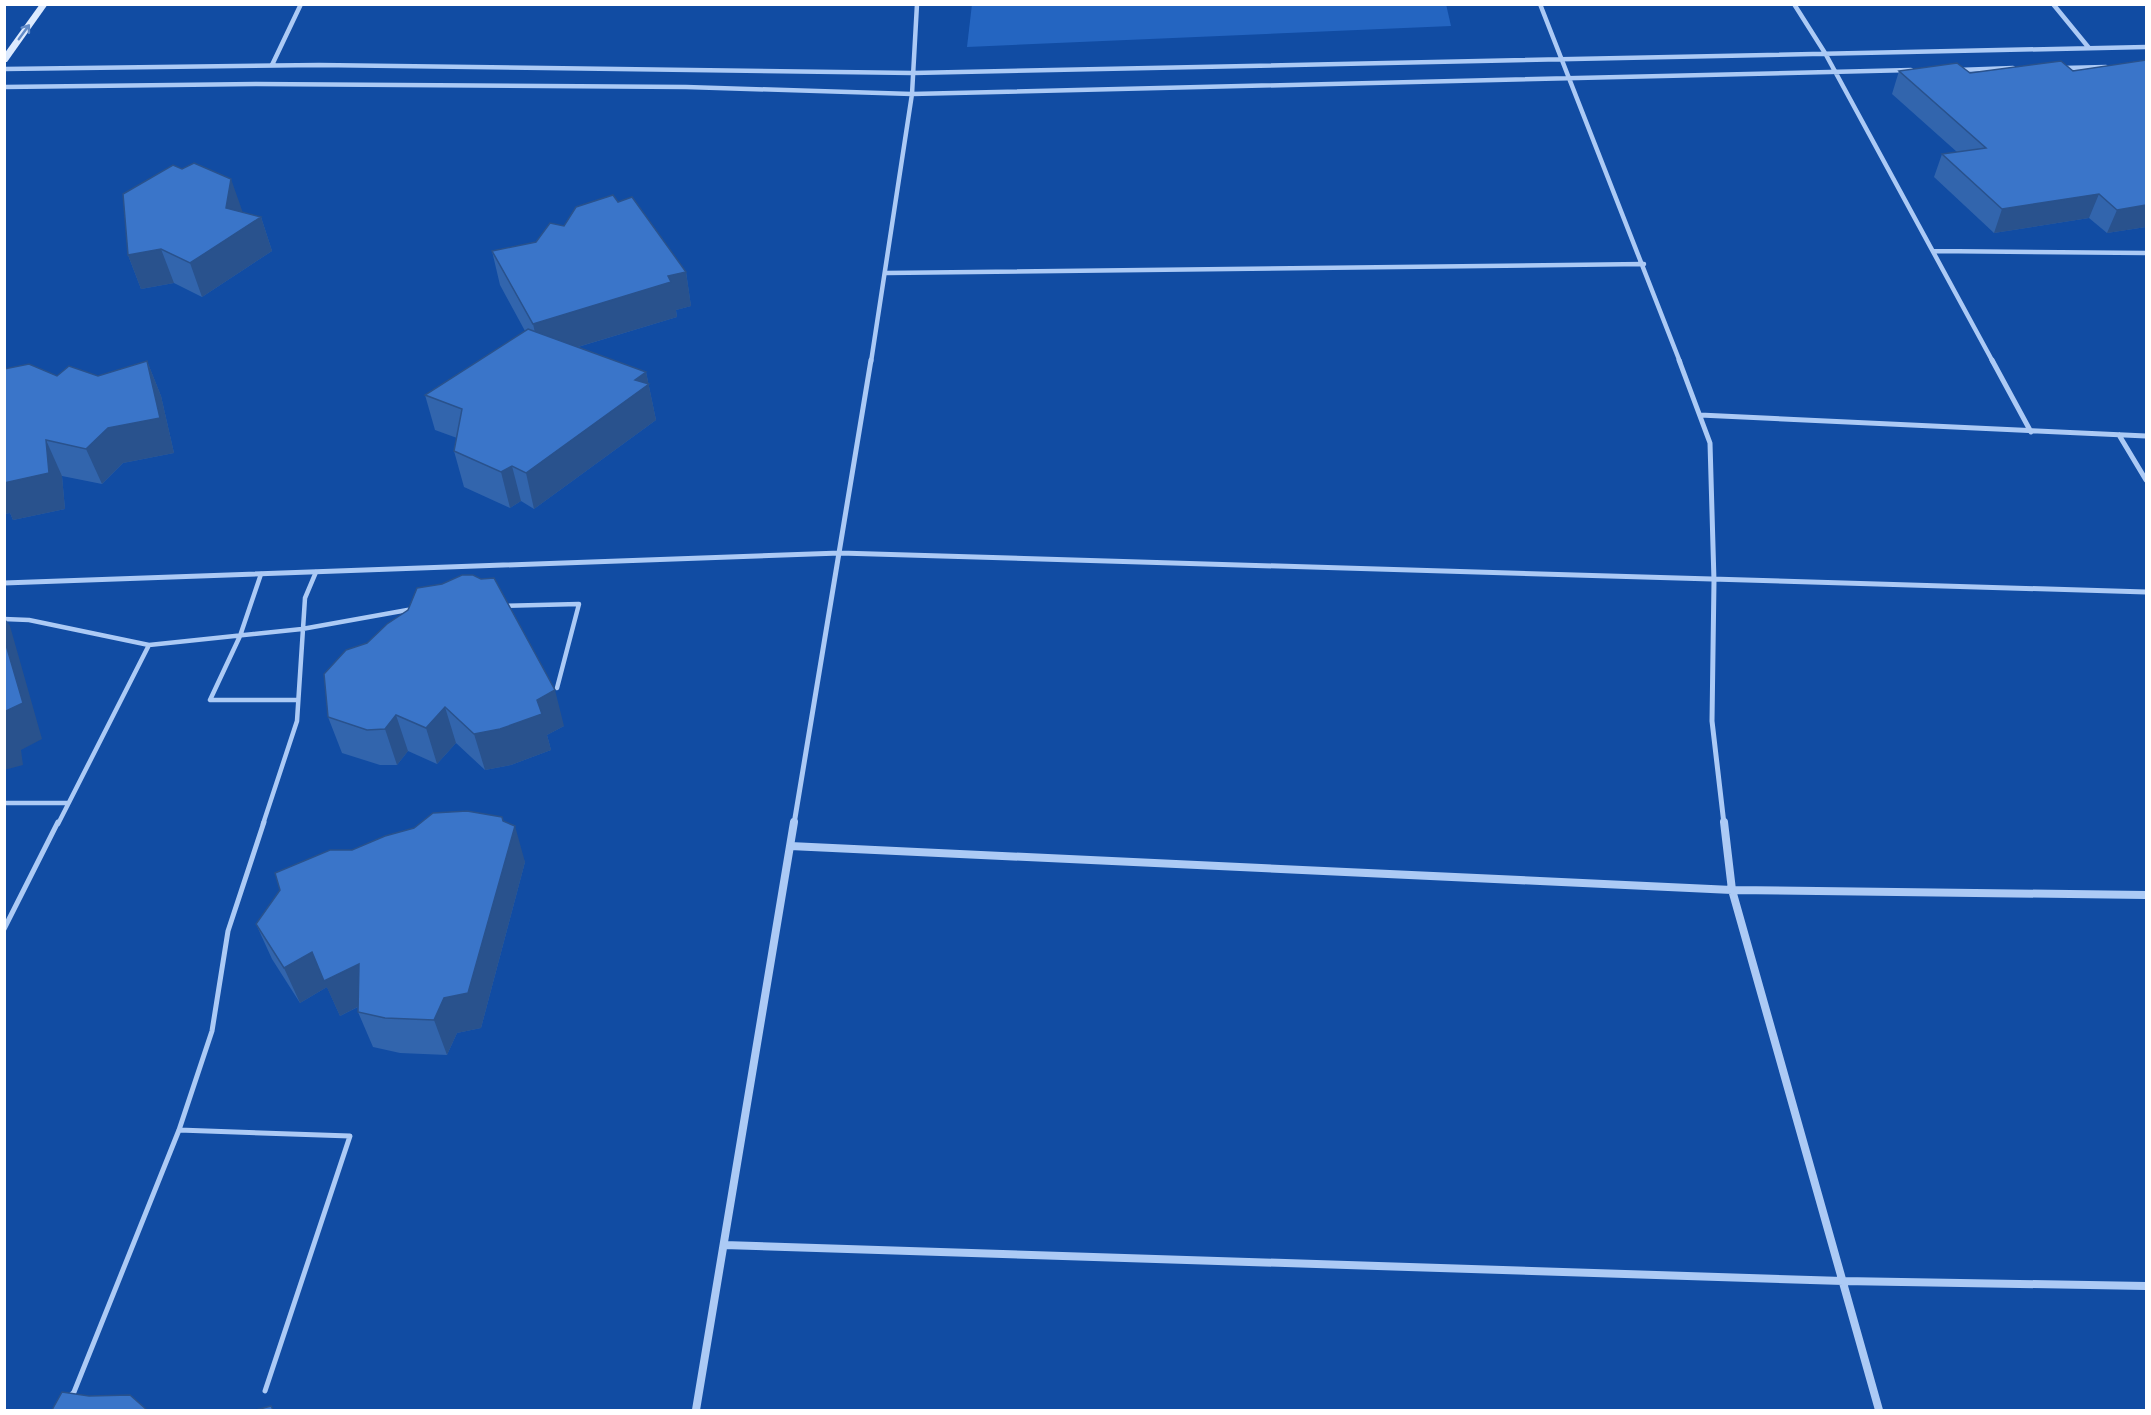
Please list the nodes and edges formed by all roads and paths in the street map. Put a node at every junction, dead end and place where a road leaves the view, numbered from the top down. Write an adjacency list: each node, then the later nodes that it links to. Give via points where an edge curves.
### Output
1 (44, 4): 11 (street, one-way to 1)
2 (301, 4): 12 (street)
3 (917, 4): 20 (street)
4 (1540, 4): 10 (street)
5 (1794, 4): 9 (street)
6 (2053, 4): 8 (street)
7 (2146, 47): 8 (street)
8 (2089, 48): 9 (street)
9 (1826, 53): 10 (street); 19 (street)
10 (1560, 58): 20 (street); 21 (street)
11 (4, 60)
12 (272, 65): 16 (street); 20 (street)
13 (2111, 67): 15 (street)
14 (2015, 68): 18 (street)
15 (2051, 68)
16 (4, 69)
17 (1919, 70): 19 (street)
18 (1955, 70)
19 (1836, 72): 21 (street); 24 (street)
20 (913, 73): 23 (street)
21 (1567, 76): 23 (street); 26 (street)
22 (4, 87): 23 (street, via 674,87)
23 (912, 94): 27 (street)
24 (1933, 251): 25 (street); 29 (street)
25 (2146, 254)
26 (1644, 264): 27 (street); 28 (street)
27 (886, 273): 33 (street)
28 (1700, 415): 29 (street); 36 (street, via 1710,444)
29 (2031, 432): 30 (street)
30 (2120, 435): 31 (street); 32 (street)
31 (2146, 436)
32 (2146, 480)
33 (840, 553): 34 (street); 36 (street); 49 (street)
34 (316, 572): 35 (street); 42 (lane, via 305,598)
35 (261, 574): 37 (street); 43 (lane)
36 (1714, 581): 38 (street); 50 (street, via 1712,721)
37 (4, 583)
38 (2146, 592)
39 (498, 606): 45 (lane, via 579,604)
40 (417, 608): 42 (lane)
41 (4, 619): 44 (lane, via 29,620)
42 (302, 629): 43 (lane); 46 (lane)
43 (240, 636): 44 (lane); 46 (lane, via 210,700)
44 (149, 645): 48 (lane)
45 (557, 688)
46 (298, 700): 53 (lane, via 297,721 228,931 212,1031)
47 (4, 803): 48 (lane)
48 (68, 803): 52 (lane)
49 (790, 846): 50 (street); 54 (street)
50 (1732, 890): 51 (street); 55 (street)
51 (2146, 895)
52 (4, 929)
53 (179, 1130): 57 (lane, via 350,1136); 58 (lane, via 74,1392)
54 (724, 1245): 55 (street); 59 (street)
55 (1843, 1281): 56 (street); 60 (street)
56 (2146, 1286)
57 (265, 1391)
58 (61, 1404)
59 (696, 1410)
60 (1878, 1410)

